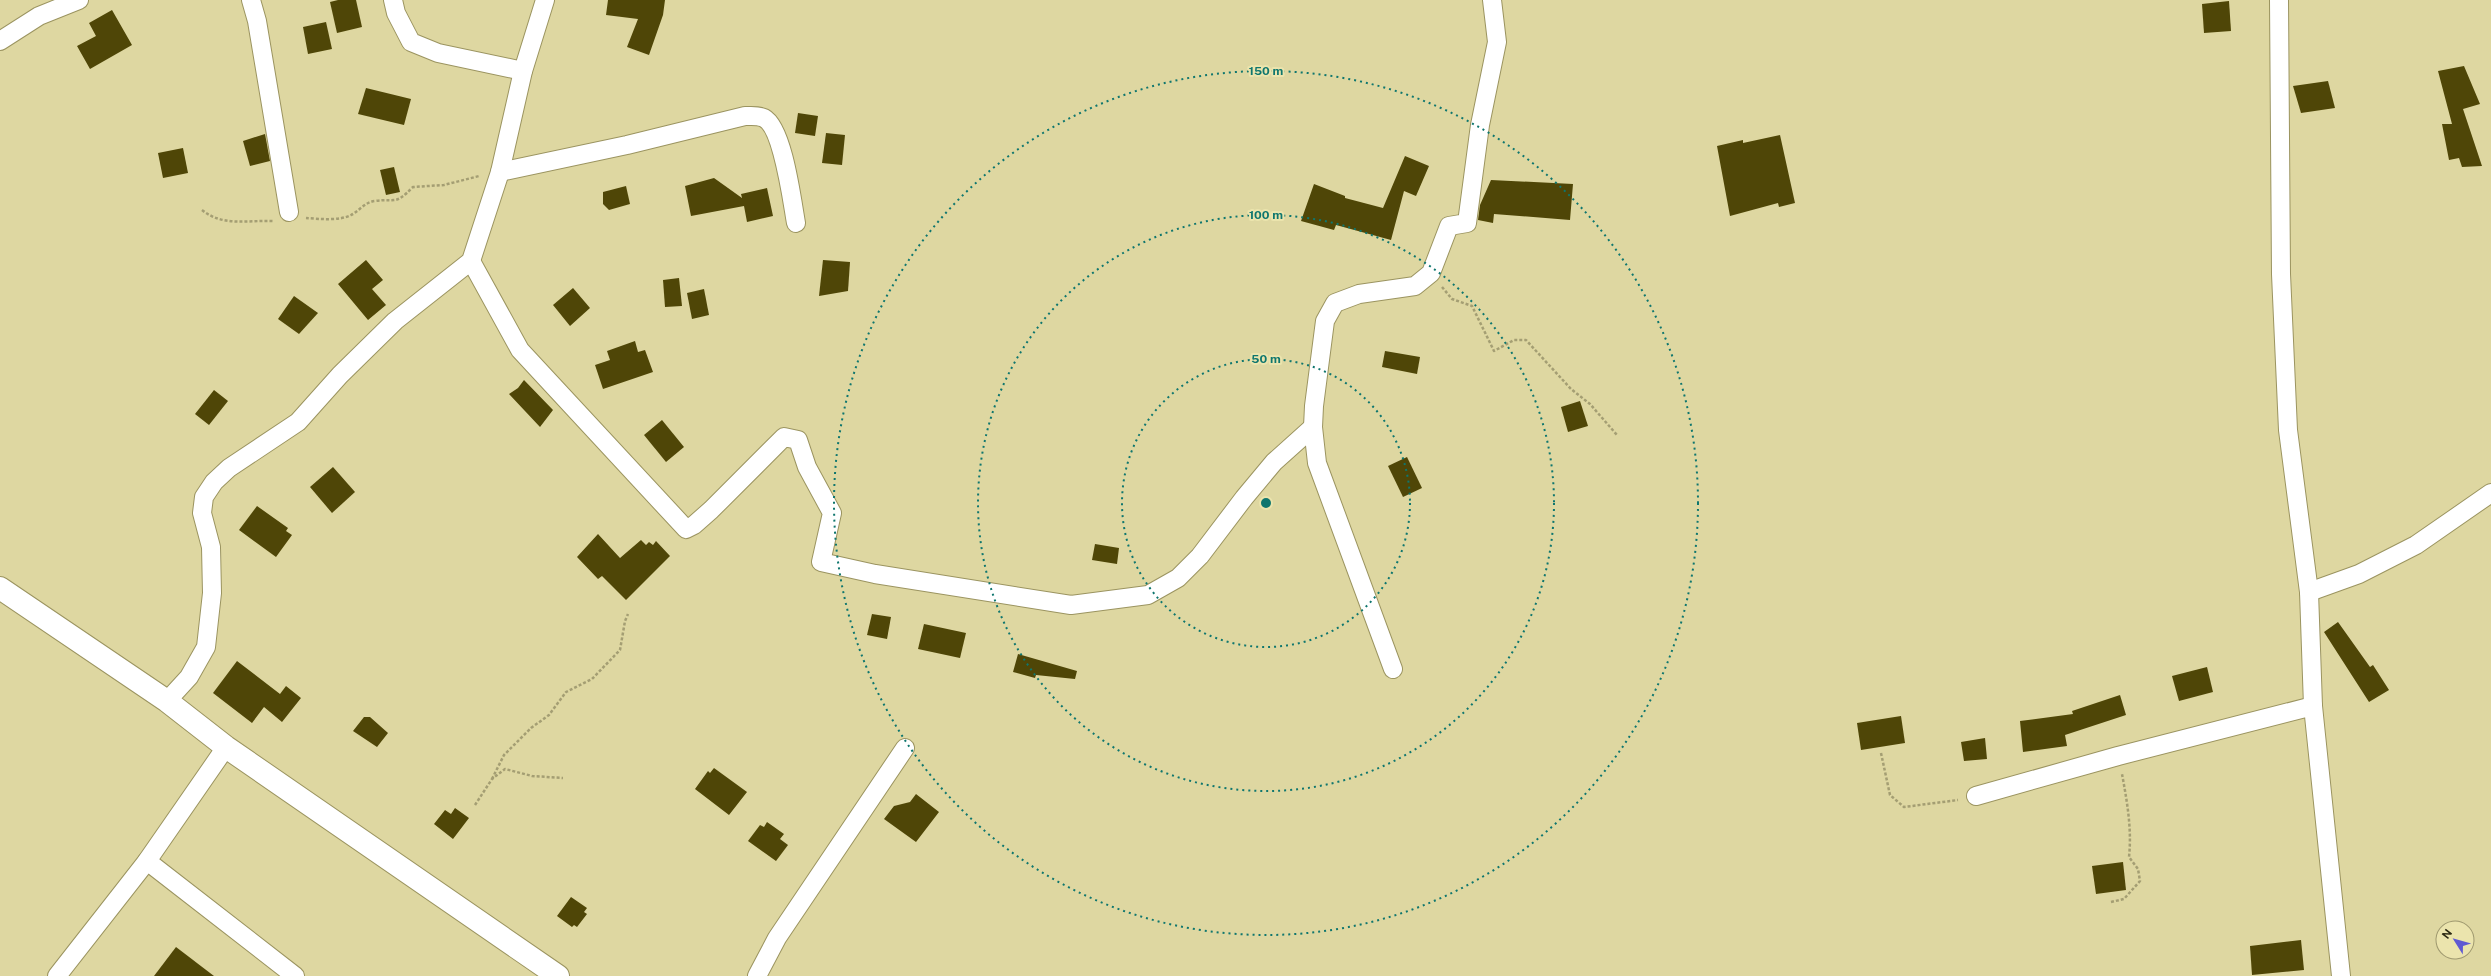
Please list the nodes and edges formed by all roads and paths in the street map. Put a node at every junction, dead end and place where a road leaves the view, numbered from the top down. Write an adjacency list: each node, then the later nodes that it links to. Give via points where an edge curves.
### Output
1 (79, 0): 7 (street, via 39,16)
2 (250, 0): 11 (street, via 257,21)
3 (393, 0): 8 (street, via 396,13 411,42 438,53)
4 (545, 0): 8 (street)
5 (1492, 0): 14 (street, via 1497,42 1480,124 1467,223 1449,226)
6 (2279, 0): 19 (street, via 2281,274 2288,430)
7 (0, 41)
8 (523, 71): 9 (street)
9 (500, 172): 11 (path, via 444,185 413,187 403,198 392,202 375,201 350,216 324,219); 12 (street, via 745,116 758,116 765,118 779,140); 13 (street)
10 (202, 210): 11 (path, via 213,219 228,222)
11 (289, 217)
12 (796, 223)
13 (472, 261): 15 (street, via 520,350 686,529 711,510 784,437 798,440 807,467 832,513 821,562 875,574 1071,605 1148,595 1178,578 1200,556 1274,462); 22 (street, via 395,321 340,375 298,422 251,453 214,482 204,497 202,513 211,547 212,593 206,647 189,677)
14 (1431, 273): 15 (street, via 1415,286 1358,294 1335,303 1326,321); 16 (path, via 1452,299 1472,306 1494,351 1514,340 1526,340 1571,389 1590,404)
15 (1313, 426): 21 (street, via 1317,463)
16 (1617, 436)
17 (2491, 493): 19 (street, via 2416,545 2359,574)
18 (0, 588): 22 (street)
19 (2309, 592): 23 (street)
20 (628, 614): 29 (path, via 620,650 592,679 566,692 548,716 531,728 504,755)
21 (1393, 670)
22 (167, 701): 24 (street)
23 (2312, 706): 27 (street); 38 (street)
24 (226, 748): 32 (street); 36 (street)
25 (905, 748): 37 (street, via 777,938)
26 (1881, 753): 30 (path, via 1890,795 1904,807 1939,804)
27 (2118, 756): 30 (street); 33 (path, via 2127,800 2129,857 2138,869 2140,881 2124,899)
28 (563, 778): 29 (path, via 532,776 505,769)
29 (492, 779): 31 (path)
30 (1976, 796)
31 (475, 805)
32 (147, 861): 34 (street); 35 (street)
33 (2111, 902)
34 (57, 976)
35 (295, 976)
36 (558, 976)
37 (757, 976)
38 (2341, 976)

